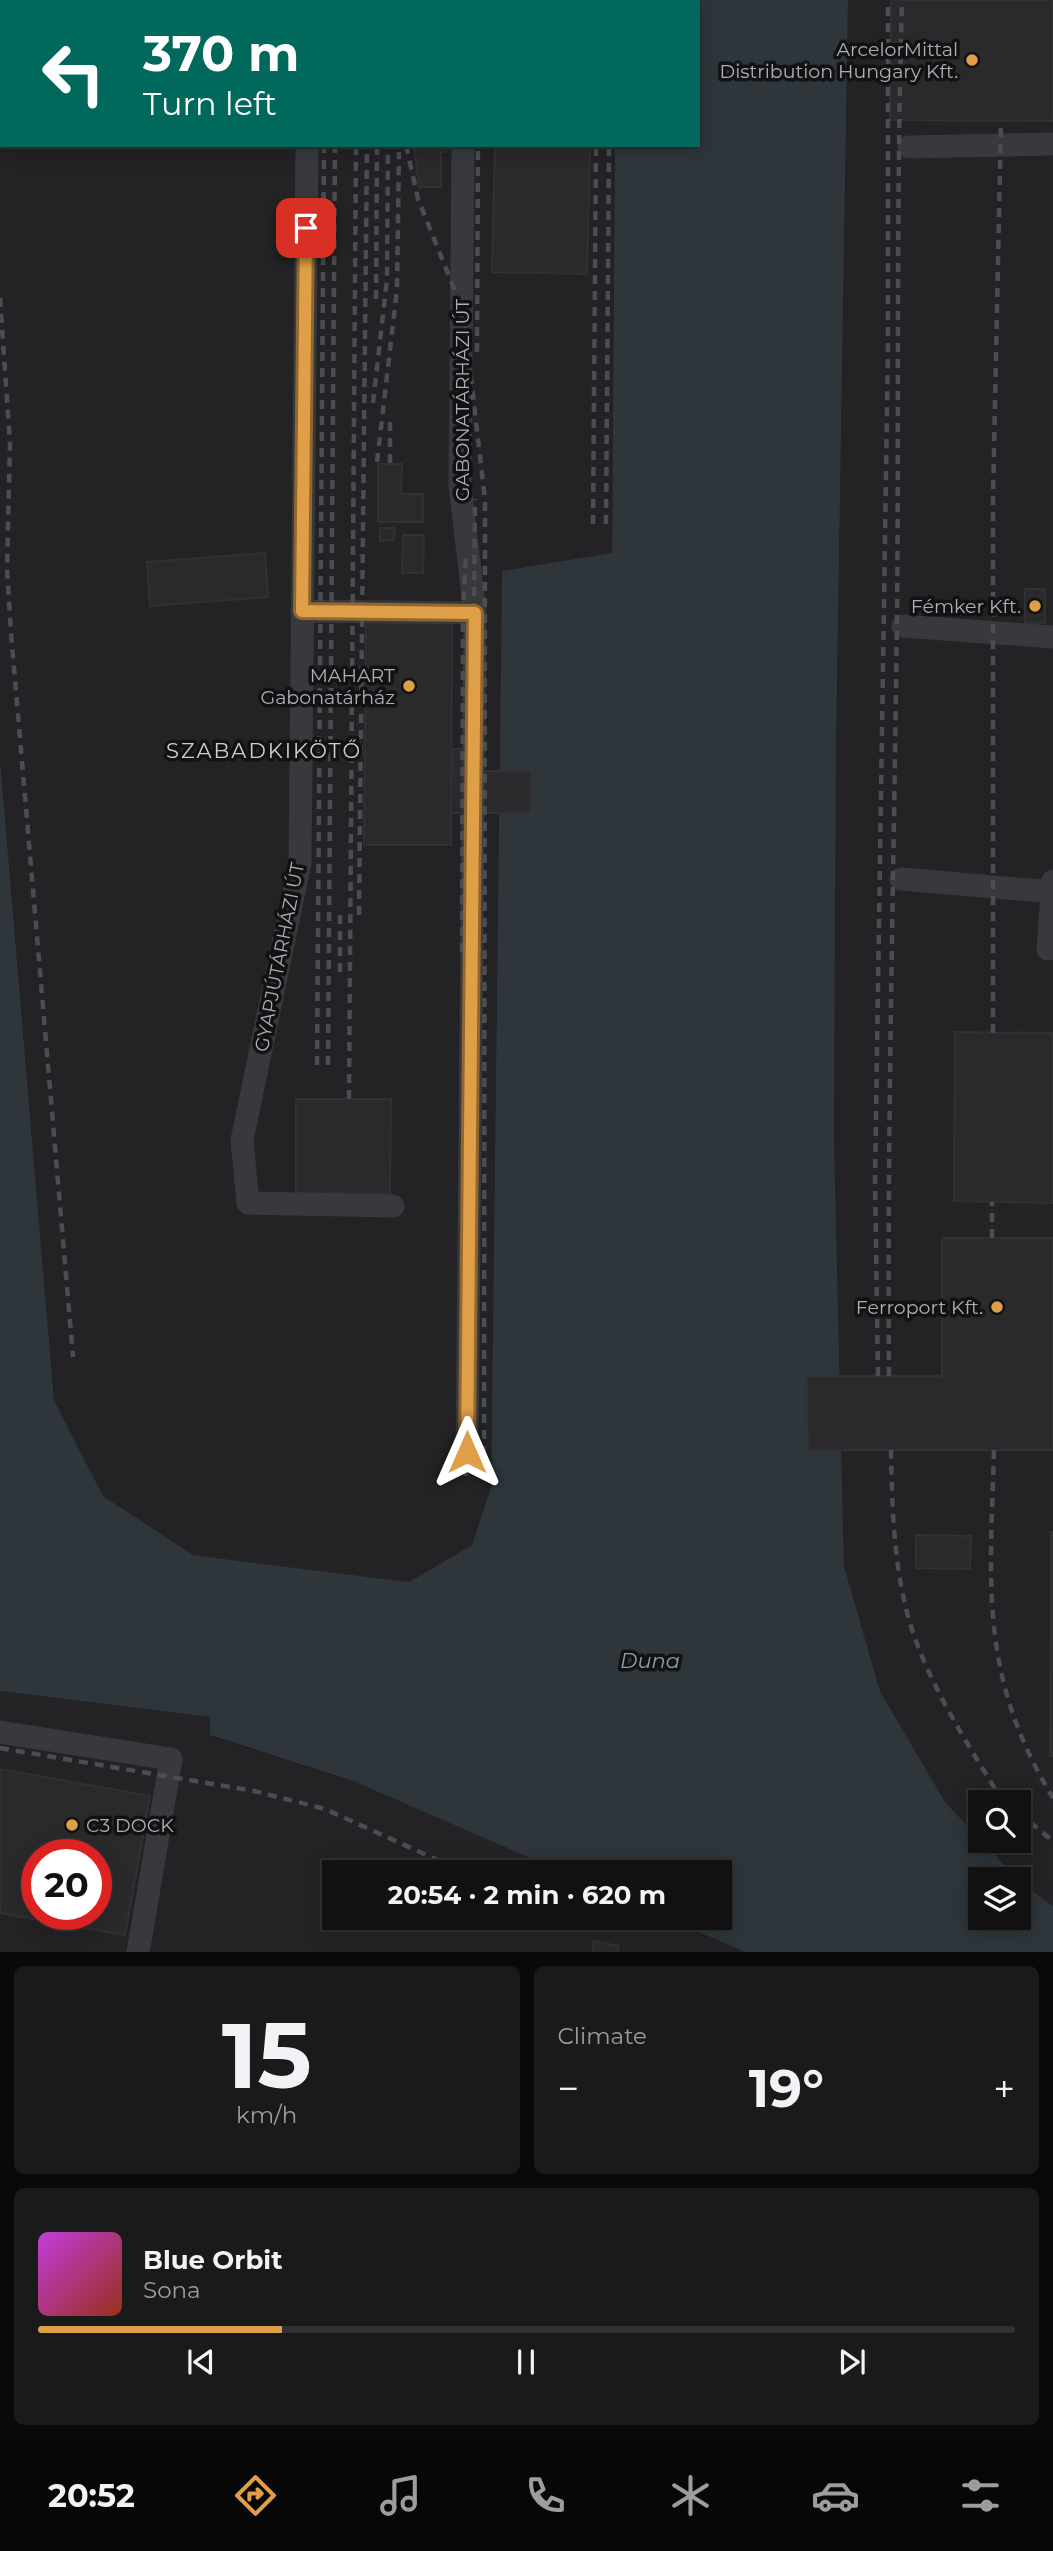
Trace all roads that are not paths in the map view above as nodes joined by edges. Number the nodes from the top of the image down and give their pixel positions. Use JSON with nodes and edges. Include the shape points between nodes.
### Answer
{"nodes":[{"id":1,"x":1053,"y":144,"type":"edge"},
{"id":2,"x":307,"y":147,"type":"edge"},
{"id":3,"x":463,"y":147,"type":"edge"},
{"id":4,"x":909,"y":147,"type":"dead end"},
{"id":5,"x":302,"y":611,"type":"junction"},
{"id":6,"x":475,"y":613,"type":"junction"},
{"id":7,"x":903,"y":626,"type":"dead end"},
{"id":8,"x":1053,"y":637,"type":"edge"},
{"id":9,"x":901,"y":879,"type":"dead end"},
{"id":10,"x":1053,"y":881,"type":"edge"},
{"id":11,"x":1053,"y":892,"type":"edge"},
{"id":12,"x":1048,"y":949,"type":"dead end"},
{"id":13,"x":393,"y":1206,"type":"dead end"},
{"id":14,"x":467,"y":1452,"type":"dead end"},
{"id":15,"x":0,"y":1732,"type":"edge"},
{"id":16,"x":138,"y":1952,"type":"edge"}],
"edges":[{"from":1,"to":4,"type":"lane"},
{"from":2,"to":5,"type":"lane","name":"GYAPJÚTÁRHÁZI ÚT"},
{"from":3,"to":6,"type":"lane","name":"GABONATÁRHÁZI ÚT","via":[[460,485]]},
{"from":5,"to":6,"type":"lane"},
{"from":5,"to":13,"type":"lane","name":"GYAPJÚTÁRHÁZI ÚT","via":[[300,863],[242,1140],[248,1203]]},
{"from":6,"to":14,"type":"lane","name":"GABONATÁRHÁZI ÚT"},
{"from":7,"to":8,"type":"lane"},
{"from":9,"to":11,"type":"lane"},
{"from":10,"to":11,"type":"lane"},
{"from":11,"to":12,"type":"lane"},
{"from":15,"to":16,"type":"lane","via":[[171,1759]]}]}
